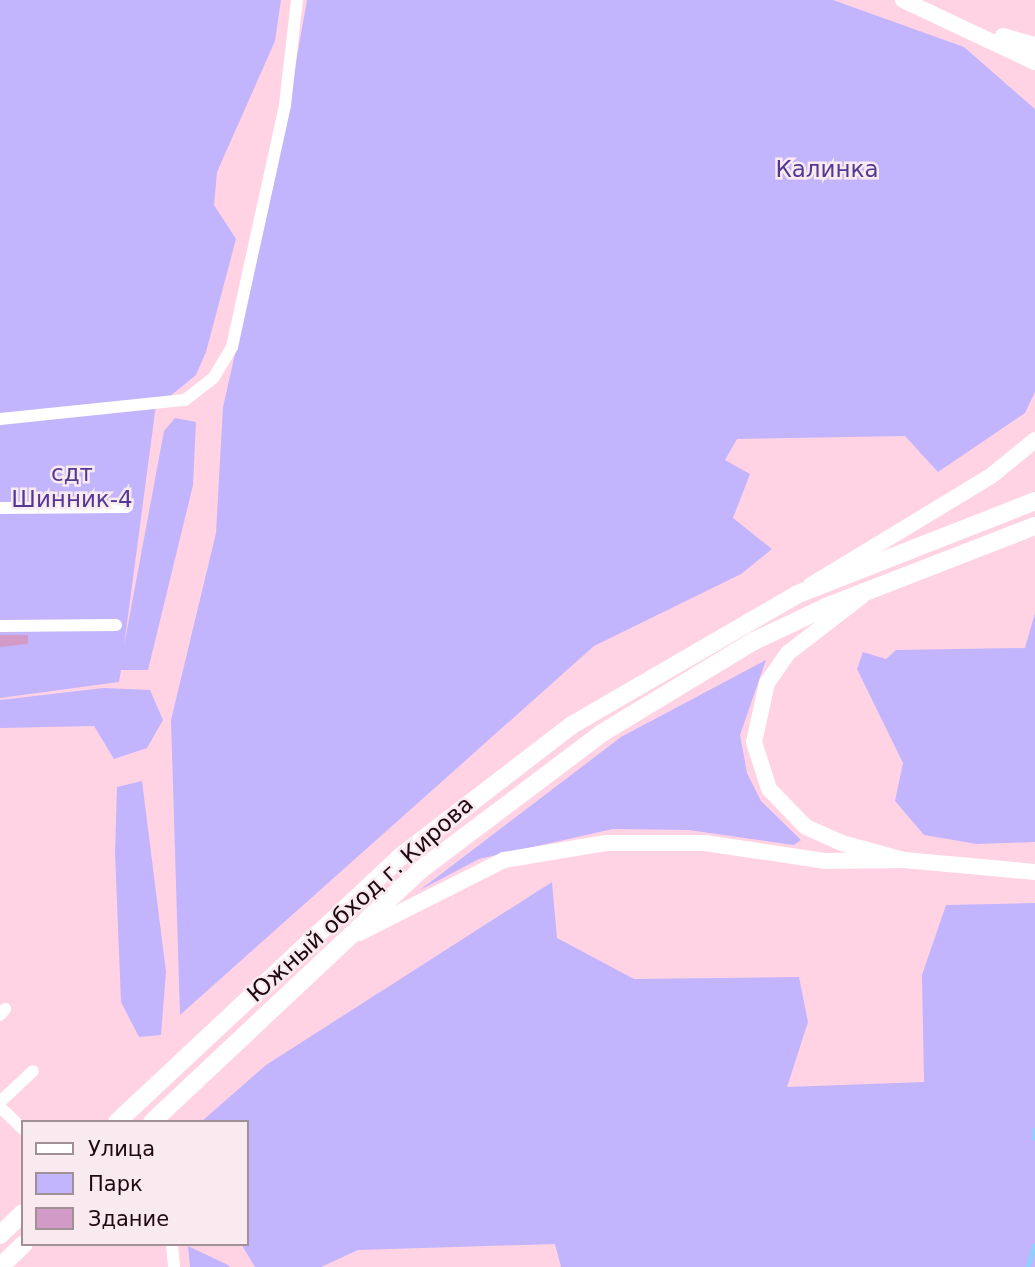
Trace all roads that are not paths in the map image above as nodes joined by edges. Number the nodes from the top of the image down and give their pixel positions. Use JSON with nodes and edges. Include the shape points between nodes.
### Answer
{"nodes":[{"id":1,"x":297,"y":0,"type":"edge"},
{"id":2,"x":903,"y":0,"type":"edge"},
{"id":3,"x":971,"y":26,"type":"junction"},
{"id":4,"x":1035,"y":45,"type":"edge"},
{"id":5,"x":1035,"y":62,"type":"edge"},
{"id":6,"x":0,"y":419,"type":"edge"},
{"id":7,"x":1035,"y":440,"type":"edge"},
{"id":8,"x":1035,"y":500,"type":"edge"},
{"id":9,"x":127,"y":507,"type":"dead end"},
{"id":10,"x":0,"y":508,"type":"edge"},
{"id":11,"x":1035,"y":526,"type":"edge"},
{"id":12,"x":869,"y":590,"type":"junction"},
{"id":13,"x":798,"y":594,"type":"junction"},
{"id":14,"x":116,"y":625,"type":"dead end"},
{"id":15,"x":0,"y":626,"type":"edge"},
{"id":16,"x":904,"y":860,"type":"junction"},
{"id":17,"x":1035,"y":872,"type":"edge"},
{"id":18,"x":348,"y":938,"type":"junction"},
{"id":19,"x":33,"y":1071,"type":"dead end"},
{"id":20,"x":0,"y":1105,"type":"edge"},
{"id":21,"x":119,"y":1120,"type":"edge"},
{"id":22,"x":154,"y":1120,"type":"edge"},
{"id":23,"x":21,"y":1127,"type":"edge"},
{"id":24,"x":21,"y":1215,"type":"edge"},
{"id":25,"x":0,"y":1235,"type":"edge"},
{"id":26,"x":22,"y":1246,"type":"edge"},
{"id":27,"x":172,"y":1246,"type":"edge"},
{"id":28,"x":1,"y":1267,"type":"edge"},
{"id":29,"x":174,"y":1267,"type":"edge"}],
"edges":[{"from":1,"to":6,"type":"street","via":[[285,104],[232,347],[214,377],[185,400]]},
{"from":2,"to":3,"type":"main road"},
{"from":3,"to":4,"type":"main road"},
{"from":3,"to":5,"type":"main road"},
{"from":7,"to":13,"type":"main road","via":[[991,476]]},
{"from":8,"to":13,"type":"highway","name":"Южный обход г. Кирова"},
{"from":9,"to":10,"type":"street"},
{"from":11,"to":12,"type":"highway","name":"Южный обход г. Кирова"},
{"from":12,"to":16,"type":"main road","via":[[777,666],[756,712],[754,742],[769,789],[793,817],[842,843]]},
{"from":12,"to":18,"type":"highway","name":"Южный обход г. Кирова","via":[[754,641],[602,733],[483,819]]},
{"from":13,"to":21,"type":"highway","name":"Южный обход г. Кирова","via":[[638,683],[464,804],[322,927]]},
{"from":14,"to":15,"type":"street"},
{"from":16,"to":17,"type":"main road"},
{"from":16,"to":18,"type":"main road","via":[[825,860],[705,844],[606,843],[504,860]]},
{"from":18,"to":22,"type":"highway","name":"Южный обход г. Кирова"},
{"from":19,"to":20,"type":"street"},
{"from":20,"to":23,"type":"street"},
{"from":24,"to":25,"type":"highway"},
{"from":26,"to":28,"type":"highway"},
{"from":27,"to":29,"type":"street"}]}
